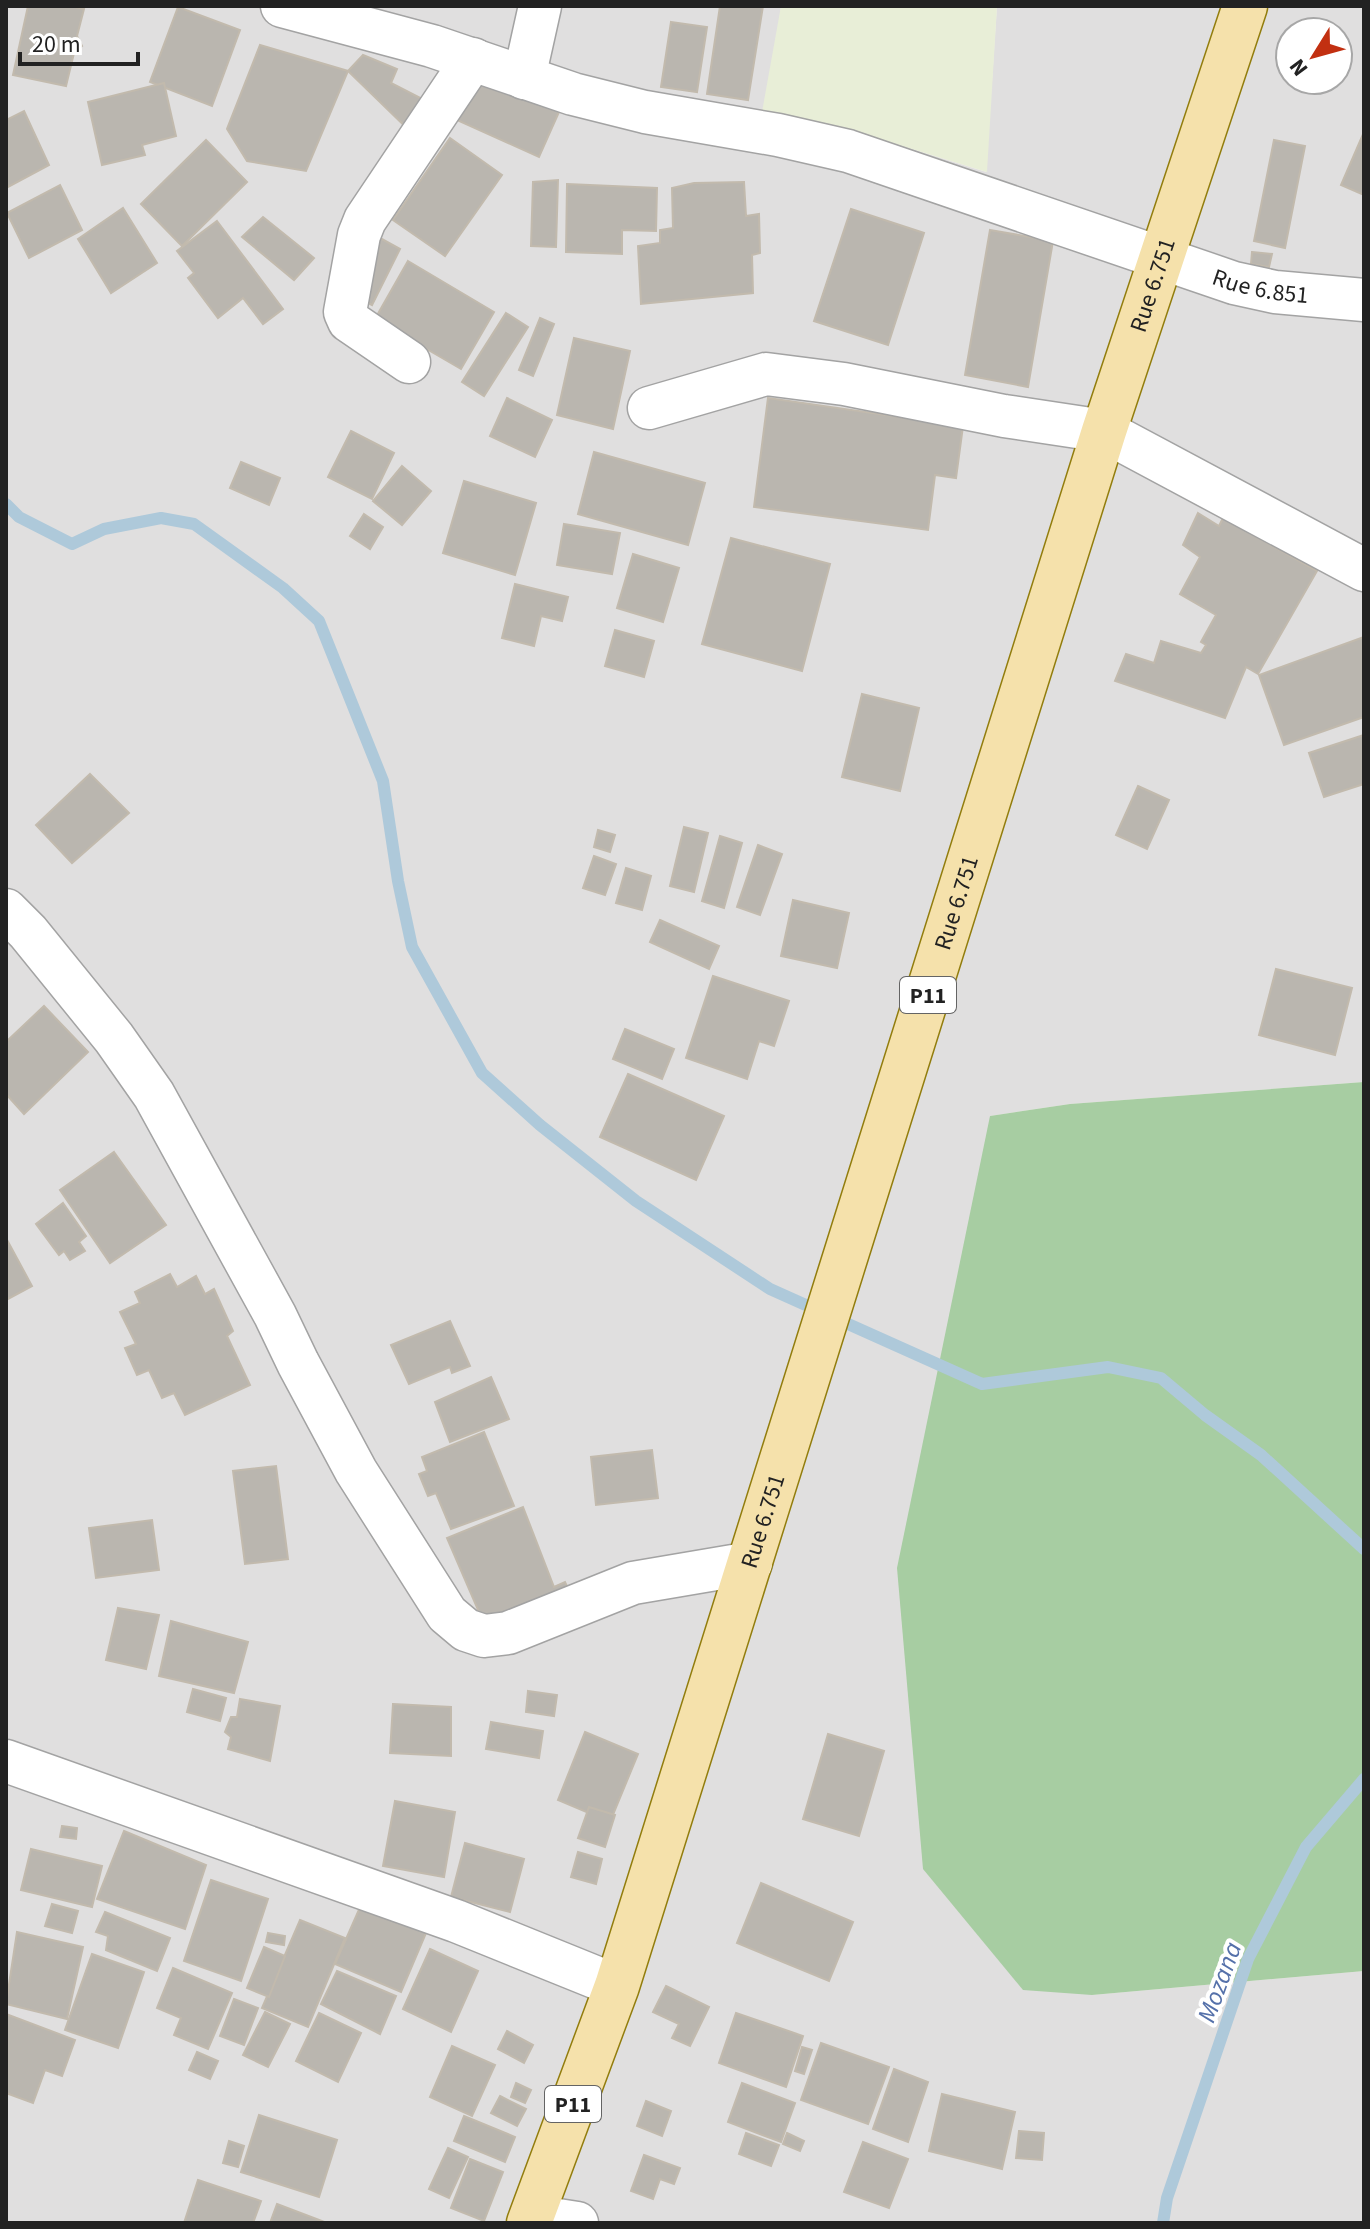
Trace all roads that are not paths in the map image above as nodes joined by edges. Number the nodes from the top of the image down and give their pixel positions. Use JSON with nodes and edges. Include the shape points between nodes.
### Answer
{"nodes":[{"id":1,"x":282,"y":6,"type":"edge"},
{"id":2,"x":540,"y":6,"type":"edge"},
{"id":3,"x":1245,"y":6,"type":"edge"},
{"id":4,"x":473,"y":59,"type":"junction"},
{"id":5,"x":524,"y":78,"type":"junction"},
{"id":6,"x":1162,"y":260,"type":"junction"},
{"id":7,"x":1364,"y":300,"type":"edge"},
{"id":8,"x":409,"y":362,"type":"dead end"},
{"id":9,"x":649,"y":408,"type":"dead end"},
{"id":10,"x":1104,"y":431,"type":"junction"},
{"id":11,"x":1364,"y":570,"type":"edge"},
{"id":12,"x":6,"y":910,"type":"edge"},
{"id":13,"x":751,"y":1563,"type":"junction"},
{"id":14,"x":6,"y":1761,"type":"edge"},
{"id":15,"x":617,"y":1986,"type":"junction"},
{"id":16,"x":530,"y":2219,"type":"edge"},
{"id":17,"x":577,"y":2223,"type":"edge"}],
"edges":[{"from":1,"to":4,"type":"street","name":"Rue 6.851"},
{"from":2,"to":5,"type":"street"},
{"from":3,"to":6,"type":"main road","name":"Rue 6.751","number":"P11"},
{"from":4,"to":5,"type":"street","name":"Rue 6.851"},
{"from":4,"to":8,"type":"street","via":[[359,235],[345,312],[349,321]]},
{"from":5,"to":6,"type":"street","name":"Rue 6.851","via":[[645,112],[848,151]]},
{"from":6,"to":7,"type":"street","name":"Rue 6.851","via":[[1275,292]]},
{"from":6,"to":10,"type":"main road","name":"Rue 6.751","number":"P11"},
{"from":9,"to":10,"type":"street","via":[[766,374]]},
{"from":10,"to":11,"type":"street"},
{"from":10,"to":13,"type":"main road","name":"Rue 6.751","number":"P11"},
{"from":12,"to":13,"type":"street","via":[[114,1038],[154,1095],[356,1471],[447,1614],[466,1630],[484,1636],[508,1633],[633,1583]]},
{"from":13,"to":15,"type":"main road","name":"Rue 6.751","number":"P11"},
{"from":14,"to":15,"type":"street","via":[[456,1921]]},
{"from":15,"to":16,"type":"main road","number":"P11"},
{"from":16,"to":17,"type":"street"}]}
